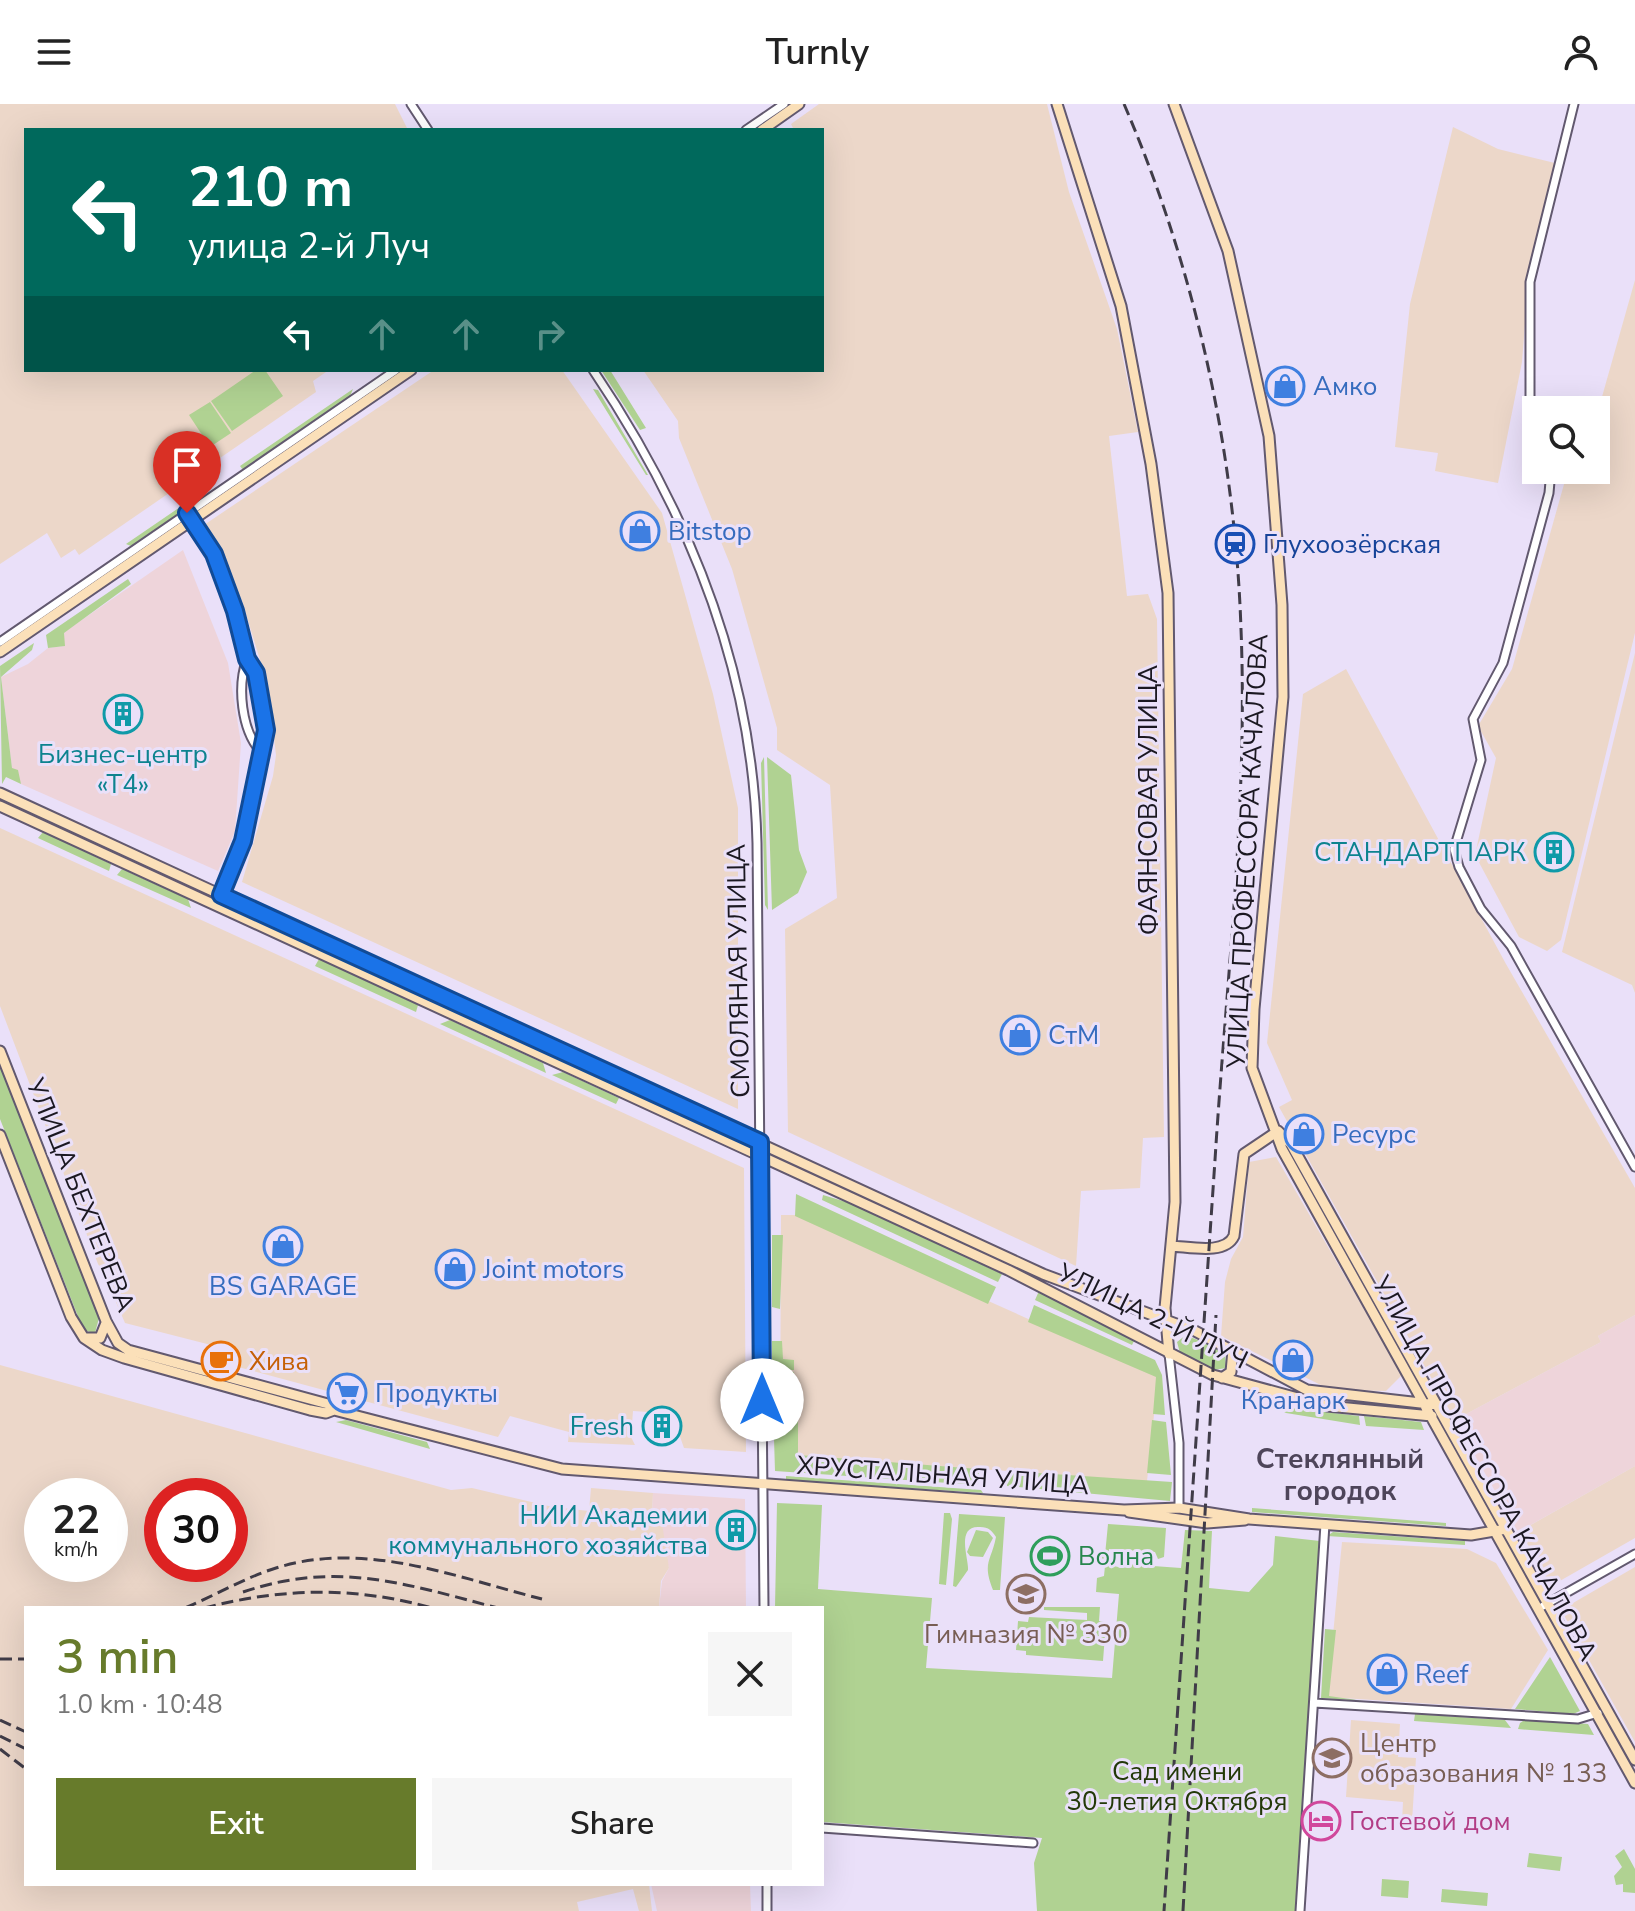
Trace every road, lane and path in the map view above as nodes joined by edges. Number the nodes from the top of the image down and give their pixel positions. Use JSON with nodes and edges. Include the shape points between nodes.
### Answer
{"nodes":[{"id":1,"x":411,"y":104,"type":"edge"},
{"id":2,"x":784,"y":104,"type":"edge"},
{"id":3,"x":799,"y":104,"type":"edge"},
{"id":4,"x":1057,"y":104,"type":"edge"},
{"id":5,"x":1174,"y":104,"type":"edge"},
{"id":6,"x":1574,"y":104,"type":"edge"},
{"id":7,"x":427,"y":128,"type":"edge"},
{"id":8,"x":749,"y":128,"type":"edge"},
{"id":9,"x":765,"y":128,"type":"edge"},
{"id":10,"x":393,"y":372,"type":"edge"},
{"id":11,"x":408,"y":372,"type":"edge"},
{"id":12,"x":594,"y":372,"type":"edge"},
{"id":13,"x":1530,"y":396,"type":"edge"},
{"id":14,"x":1550,"y":484,"type":"edge"},
{"id":15,"x":190,"y":517,"type":"junction"},
{"id":16,"x":0,"y":642,"type":"edge"},
{"id":17,"x":0,"y":652,"type":"edge"},
{"id":18,"x":247,"y":659,"type":"junction"},
{"id":19,"x":261,"y":752,"type":"junction"},
{"id":20,"x":0,"y":793,"type":"edge"},
{"id":21,"x":0,"y":806,"type":"edge"},
{"id":22,"x":221,"y":895,"type":"junction"},
{"id":23,"x":217,"y":906,"type":"junction"},
{"id":24,"x":1,"y":1053,"type":"edge"},
{"id":25,"x":1278,"y":1131,"type":"junction"},
{"id":26,"x":0,"y":1135,"type":"edge"},
{"id":27,"x":760,"y":1142,"type":"junction"},
{"id":28,"x":760,"y":1158,"type":"junction"},
{"id":29,"x":1635,"y":1167,"type":"edge"},
{"id":30,"x":1172,"y":1246,"type":"junction"},
{"id":31,"x":1166,"y":1320,"type":"junction"},
{"id":32,"x":106,"y":1321,"type":"junction"},
{"id":33,"x":84,"y":1338,"type":"junction"},
{"id":34,"x":1233,"y":1350,"type":"junction"},
{"id":35,"x":126,"y":1354,"type":"junction"},
{"id":36,"x":1169,"y":1354,"type":"junction"},
{"id":37,"x":1222,"y":1378,"type":"junction"},
{"id":38,"x":1425,"y":1404,"type":"junction"},
{"id":39,"x":1438,"y":1405,"type":"junction"},
{"id":40,"x":1432,"y":1416,"type":"junction"},
{"id":41,"x":763,"y":1485,"type":"junction"},
{"id":42,"x":1179,"y":1508,"type":"junction"},
{"id":43,"x":1124,"y":1510,"type":"junction"},
{"id":44,"x":1249,"y":1519,"type":"junction"},
{"id":45,"x":1325,"y":1524,"type":"junction"},
{"id":46,"x":1506,"y":1529,"type":"junction"},
{"id":47,"x":1494,"y":1532,"type":"junction"},
{"id":48,"x":1635,"y":1554,"type":"edge"},
{"id":49,"x":1547,"y":1603,"type":"junction"},
{"id":50,"x":764,"y":1606,"type":"edge"},
{"id":51,"x":1537,"y":1609,"type":"junction"},
{"id":52,"x":1314,"y":1703,"type":"junction"},
{"id":53,"x":1606,"y":1708,"type":"junction"},
{"id":54,"x":1596,"y":1713,"type":"junction"},
{"id":55,"x":1635,"y":1760,"type":"edge"},
{"id":56,"x":1635,"y":1783,"type":"edge"},
{"id":57,"x":824,"y":1828,"type":"edge"},
{"id":58,"x":1033,"y":1843,"type":"dead end"},
{"id":59,"x":767,"y":1886,"type":"edge"},
{"id":60,"x":767,"y":1911,"type":"edge"},
{"id":61,"x":1300,"y":1911,"type":"edge"}],
"edges":[{"from":1,"to":7,"type":"street"},
{"from":2,"to":8,"type":"street"},
{"from":3,"to":9,"type":"street"},
{"from":4,"to":30,"type":"street","name":"ФАЯНСОВАЯ УЛИЦА","via":[[1121,306],[1151,464],[1168,593]]},
{"from":5,"to":25,"type":"street","name":"УЛИЦА ПРОФЕССОРА КАЧАЛОВА","via":[[1232,266],[1265,406],[1275,503],[1283,697],[1252,1045],[1255,1081]]},
{"from":6,"to":13,"type":"street","via":[[1530,282]]},
{"from":10,"to":15,"type":"street"},
{"from":11,"to":15,"type":"street"},
{"from":12,"to":27,"type":"street","name":"СМОЛЯНАЯ УЛИЦА","via":[[679,516],[720,622],[747,727],[756,810]]},
{"from":14,"to":29,"type":"street","via":[[1503,663],[1473,719],[1481,760],[1454,849],[1481,909],[1511,946]]},
{"from":15,"to":16,"type":"street"},
{"from":15,"to":17,"type":"street"},
{"from":15,"to":18,"type":"street","via":[[214,554]]},
{"from":18,"to":19,"type":"street","via":[[256,673],[266,730]]},
{"from":18,"to":19,"type":"street","via":[[240,677],[248,730]]},
{"from":19,"to":22,"type":"street","via":[[243,841]]},
{"from":20,"to":22,"type":"street","name":"УЛИЦА 2-Й ЛУЧ"},
{"from":21,"to":23,"type":"street","name":"УЛИЦА 2-Й ЛУЧ"},
{"from":22,"to":23,"type":"street"},
{"from":22,"to":27,"type":"street","name":"УЛИЦА 2-Й ЛУЧ"},
{"from":23,"to":28,"type":"street","name":"УЛИЦА 2-Й ЛУЧ"},
{"from":24,"to":32,"type":"street","name":"УЛИЦА БЕХТЕРЕВА"},
{"from":25,"to":30,"type":"street","via":[[1244,1154],[1230,1243]]},
{"from":25,"to":38,"type":"street","name":"УЛИЦА ПРОФЕССОРА КАЧАЛОВА","via":[[1282,1149]]},
{"from":25,"to":39,"type":"street","name":"УЛИЦА ПРОФЕССОРА КАЧАЛОВА","via":[[1291,1144]]},
{"from":26,"to":33,"type":"street","name":"УЛИЦА БЕХТЕРЕВА"},
{"from":27,"to":28,"type":"street","name":"СМОЛЯНАЯ УЛИЦА"},
{"from":27,"to":31,"type":"street","name":"УЛИЦА 2-Й ЛУЧ","via":[[1043,1274]]},
{"from":28,"to":36,"type":"street","name":"УЛИЦА 2-Й ЛУЧ","via":[[1038,1284]]},
{"from":28,"to":41,"type":"street","name":"СМОЛЯНАЯ УЛИЦА"},
{"from":30,"to":31,"type":"street","name":"ФАЯНСОВАЯ УЛИЦА"},
{"from":31,"to":34,"type":"street","name":"УЛИЦА 2-Й ЛУЧ"},
{"from":31,"to":36,"type":"street","name":"ФАЯНСОВАЯ УЛИЦА"},
{"from":32,"to":33,"type":"street","via":[[100,1338]]},
{"from":32,"to":35,"type":"street","name":"УЛИЦА БЕХТЕРЕВА"},
{"from":33,"to":35,"type":"street","name":"УЛИЦА БЕХТЕРЕВА","via":[[102,1350]]},
{"from":34,"to":37,"type":"street","via":[[1234,1365]]},
{"from":34,"to":38,"type":"street","name":"УЛИЦА 2-Й ЛУЧ","via":[[1315,1393]]},
{"from":35,"to":41,"type":"street","name":"ХРУСТАЛЬНАЯ УЛИЦА","via":[[310,1410],[334,1410],[545,1467]]},
{"from":36,"to":37,"type":"street","name":"УЛИЦА 2-Й ЛУЧ"},
{"from":36,"to":42,"type":"street","name":"ФАЯНСОВАЯ УЛИЦА","via":[[1179,1443]]},
{"from":37,"to":40,"type":"street","name":"УЛИЦА 2-Й ЛУЧ","via":[[1327,1406]]},
{"from":38,"to":39,"type":"street","name":"УЛИЦА 2-Й ЛУЧ"},
{"from":38,"to":40,"type":"street","name":"УЛИЦА ПРОФЕССОРА КАЧАЛОВА"},
{"from":39,"to":40,"type":"street"},
{"from":39,"to":46,"type":"street","name":"УЛИЦА ПРОФЕССОРА КАЧАЛОВА"},
{"from":40,"to":47,"type":"street","name":"УЛИЦА ПРОФЕССОРА КАЧАЛОВА"},
{"from":41,"to":43,"type":"street","name":"ХРУСТАЛЬНАЯ УЛИЦА"},
{"from":41,"to":50,"type":"street","name":"СМОЛЯНАЯ УЛИЦА"},
{"from":42,"to":43,"type":"street","name":"ХРУСТАЛЬНАЯ УЛИЦА"},
{"from":42,"to":44,"type":"street","name":"ХРУСТАЛЬНАЯ УЛИЦА"},
{"from":43,"to":44,"type":"street","name":"ХРУСТАЛЬНАЯ УЛИЦА","via":[[1207,1523]]},
{"from":44,"to":45,"type":"street","name":"ХРУСТАЛЬНАЯ УЛИЦА"},
{"from":45,"to":47,"type":"street","name":"ХРУСТАЛЬНАЯ УЛИЦА","via":[[1471,1535]]},
{"from":45,"to":52,"type":"street"},
{"from":46,"to":47,"type":"street","name":"ХРУСТАЛЬНАЯ УЛИЦА"},
{"from":46,"to":49,"type":"street","name":"УЛИЦА ПРОФЕССОРА КАЧАЛОВА"},
{"from":47,"to":51,"type":"street","name":"УЛИЦА ПРОФЕССОРА КАЧАЛОВА"},
{"from":48,"to":49,"type":"street"},
{"from":49,"to":51,"type":"street"},
{"from":49,"to":53,"type":"street","name":"УЛИЦА ПРОФЕССОРА КАЧАЛОВА"},
{"from":51,"to":54,"type":"street","name":"УЛИЦА ПРОФЕССОРА КАЧАЛОВА"},
{"from":52,"to":54,"type":"street","via":[[1578,1719]]},
{"from":52,"to":61,"type":"street"},
{"from":53,"to":54,"type":"street"},
{"from":53,"to":55,"type":"street","name":"УЛИЦА ПРОФЕССОРА КАЧАЛОВА"},
{"from":54,"to":56,"type":"street","name":"УЛИЦА ПРОФЕССОРА КАЧАЛОВА"},
{"from":57,"to":58,"type":"street"},
{"from":59,"to":60,"type":"street"}]}
